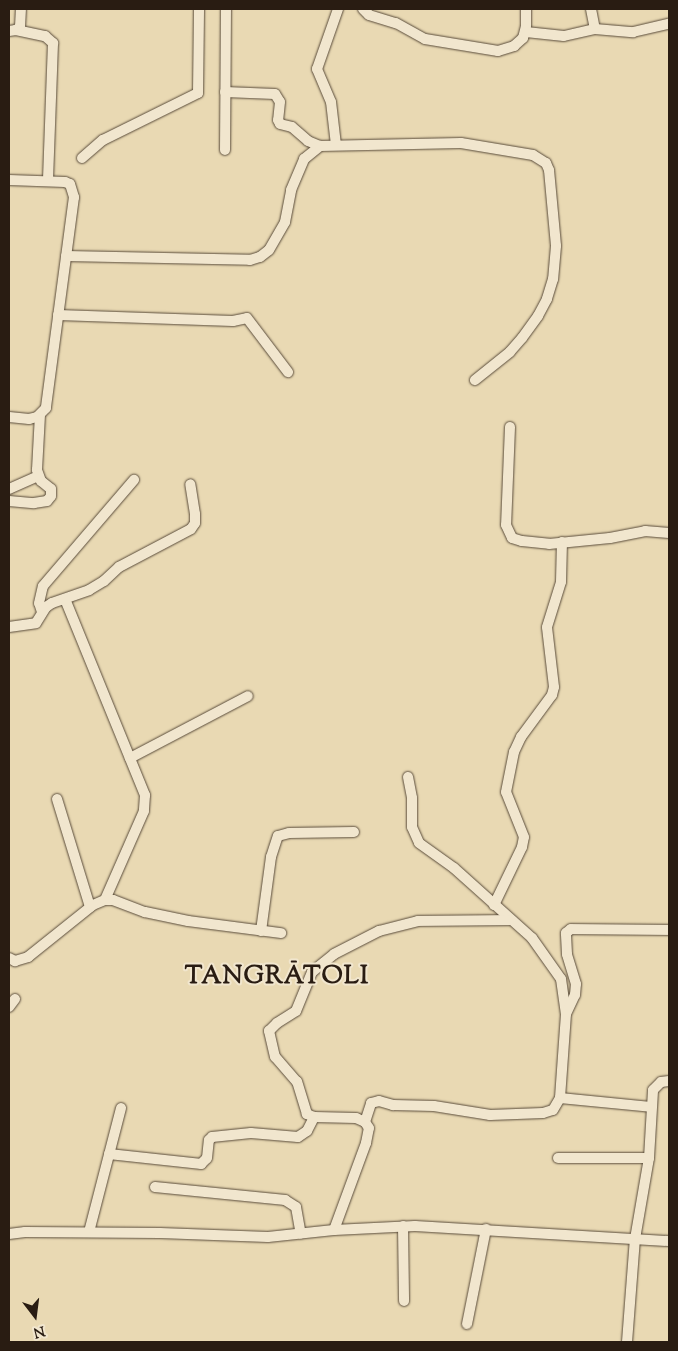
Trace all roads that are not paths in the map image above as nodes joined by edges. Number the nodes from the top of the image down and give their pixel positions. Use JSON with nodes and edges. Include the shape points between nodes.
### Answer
{"nodes":[{"id":1,"x":21,"y":9,"type":"edge"},
{"id":2,"x":199,"y":9,"type":"edge"},
{"id":3,"x":226,"y":9,"type":"edge"},
{"id":4,"x":338,"y":9,"type":"edge"},
{"id":5,"x":363,"y":9,"type":"edge"},
{"id":6,"x":526,"y":9,"type":"edge"},
{"id":7,"x":591,"y":9,"type":"edge"},
{"id":8,"x":669,"y":24,"type":"edge"},
{"id":9,"x":595,"y":29,"type":"junction"},
{"id":10,"x":12,"y":31,"type":"edge"},
{"id":11,"x":526,"y":32,"type":"junction"},
{"id":12,"x":225,"y":92,"type":"junction"},
{"id":13,"x":336,"y":145,"type":"junction"},
{"id":14,"x":320,"y":146,"type":"junction"},
{"id":15,"x":225,"y":150,"type":"dead end"},
{"id":16,"x":82,"y":158,"type":"dead end"},
{"id":17,"x":9,"y":180,"type":"edge"},
{"id":18,"x":48,"y":182,"type":"junction"},
{"id":19,"x":66,"y":256,"type":"junction"},
{"id":20,"x":58,"y":314,"type":"junction"},
{"id":21,"x":288,"y":372,"type":"dead end"},
{"id":22,"x":474,"y":380,"type":"dead end"},
{"id":23,"x":40,"y":415,"type":"junction"},
{"id":24,"x":9,"y":417,"type":"edge"},
{"id":25,"x":510,"y":427,"type":"dead end"},
{"id":26,"x":38,"y":476,"type":"junction"},
{"id":27,"x":134,"y":480,"type":"dead end"},
{"id":28,"x":190,"y":484,"type":"dead end"},
{"id":29,"x":9,"y":489,"type":"edge"},
{"id":30,"x":9,"y":501,"type":"edge"},
{"id":31,"x":669,"y":533,"type":"edge"},
{"id":32,"x":562,"y":542,"type":"junction"},
{"id":33,"x":65,"y":599,"type":"junction"},
{"id":34,"x":42,"y":612,"type":"junction"},
{"id":35,"x":9,"y":627,"type":"edge"},
{"id":36,"x":248,"y":696,"type":"dead end"},
{"id":37,"x":130,"y":758,"type":"junction"},
{"id":38,"x":408,"y":777,"type":"dead end"},
{"id":39,"x":57,"y":798,"type":"dead end"},
{"id":40,"x":354,"y":832,"type":"dead end"},
{"id":41,"x":105,"y":900,"type":"junction"},
{"id":42,"x":494,"y":905,"type":"junction"},
{"id":43,"x":90,"y":907,"type":"junction"},
{"id":44,"x":510,"y":920,"type":"junction"},
{"id":45,"x":669,"y":930,"type":"edge"},
{"id":46,"x":261,"y":931,"type":"junction"},
{"id":47,"x":280,"y":933,"type":"dead end"},
{"id":48,"x":9,"y":958,"type":"edge"},
{"id":49,"x":566,"y":1014,"type":"junction"},
{"id":50,"x":669,"y":1080,"type":"edge"},
{"id":51,"x":560,"y":1098,"type":"junction"},
{"id":52,"x":651,"y":1107,"type":"junction"},
{"id":53,"x":121,"y":1108,"type":"dead end"},
{"id":54,"x":314,"y":1117,"type":"junction"},
{"id":55,"x":365,"y":1122,"type":"junction"},
{"id":56,"x":109,"y":1154,"type":"junction"},
{"id":57,"x":558,"y":1158,"type":"dead end"},
{"id":58,"x":649,"y":1158,"type":"junction"},
{"id":59,"x":155,"y":1187,"type":"dead end"},
{"id":60,"x":403,"y":1226,"type":"junction"},
{"id":61,"x":486,"y":1229,"type":"junction"},
{"id":62,"x":334,"y":1230,"type":"junction"},
{"id":63,"x":89,"y":1232,"type":"junction"},
{"id":64,"x":9,"y":1234,"type":"edge"},
{"id":65,"x":301,"y":1234,"type":"junction"},
{"id":66,"x":635,"y":1239,"type":"junction"},
{"id":67,"x":669,"y":1241,"type":"edge"},
{"id":68,"x":404,"y":1301,"type":"dead end"},
{"id":69,"x":467,"y":1324,"type":"dead end"},
{"id":70,"x":627,"y":1342,"type":"edge"}],
"edges":[{"from":1,"to":10,"type":"street","via":[[22,22]]},
{"from":2,"to":16,"type":"street","via":[[198,93],[103,140]]},
{"from":3,"to":12,"type":"street"},
{"from":4,"to":13,"type":"street","via":[[317,69],[331,102]]},
{"from":5,"to":11,"type":"street","via":[[425,39],[486,50],[498,51],[514,46]]},
{"from":6,"to":11,"type":"street"},
{"from":7,"to":9,"type":"street"},
{"from":8,"to":9,"type":"street","via":[[633,32]]},
{"from":9,"to":11,"type":"street","via":[[564,36]]},
{"from":10,"to":18,"type":"street","via":[[45,36],[53,43]]},
{"from":12,"to":14,"type":"street","via":[[275,94],[280,102],[280,124],[292,127],[308,141]]},
{"from":12,"to":15,"type":"street"},
{"from":13,"to":14,"type":"street"},
{"from":13,"to":22,"type":"street","via":[[461,143],[533,155],[546,163],[556,246],[553,279],[547,299],[510,352]]},
{"from":14,"to":19,"type":"street","via":[[304,159],[291,190],[285,222],[269,250],[260,257],[250,260]]},
{"from":17,"to":18,"type":"street"},
{"from":18,"to":19,"type":"street","via":[[70,184],[74,190]]},
{"from":19,"to":20,"type":"street"},
{"from":20,"to":21,"type":"street","via":[[234,321],[246,318]]},
{"from":20,"to":23,"type":"street","via":[[46,408]]},
{"from":23,"to":24,"type":"street","via":[[29,419]]},
{"from":23,"to":26,"type":"street"},
{"from":25,"to":32,"type":"street","via":[[507,532],[522,542]]},
{"from":26,"to":29,"type":"street"},
{"from":26,"to":30,"type":"street","via":[[51,489],[47,501]]},
{"from":27,"to":34,"type":"street","via":[[43,586],[39,603]]},
{"from":28,"to":33,"type":"street","via":[[195,514],[192,529],[119,567],[88,590]]},
{"from":31,"to":32,"type":"street","via":[[644,531]]},
{"from":32,"to":42,"type":"street","via":[[561,582],[547,627],[554,687],[520,737],[514,752],[506,792],[524,838]]},
{"from":33,"to":34,"type":"street"},
{"from":33,"to":37,"type":"street"},
{"from":34,"to":35,"type":"street","via":[[36,623]]},
{"from":36,"to":37,"type":"street"},
{"from":37,"to":41,"type":"street","via":[[146,802]]},
{"from":38,"to":42,"type":"street","via":[[414,836]]},
{"from":39,"to":43,"type":"street"},
{"from":40,"to":46,"type":"street","via":[[278,836],[271,857]]},
{"from":41,"to":43,"type":"street"},
{"from":41,"to":46,"type":"street","via":[[188,921]]},
{"from":42,"to":44,"type":"street"},
{"from":43,"to":48,"type":"street","via":[[28,957],[15,962]]},
{"from":44,"to":49,"type":"street","via":[[532,938],[561,980]]},
{"from":44,"to":54,"type":"street","via":[[438,920],[396,925],[340,950],[312,972],[296,1011],[272,1027],[269,1035],[278,1062],[297,1082],[304,1109]]},
{"from":45,"to":49,"type":"street","via":[[571,929],[566,933],[567,954],[576,984],[575,995]]},
{"from":46,"to":47,"type":"street"},
{"from":49,"to":51,"type":"street"},
{"from":50,"to":52,"type":"street","via":[[661,1082],[653,1090]]},
{"from":51,"to":52,"type":"street"},
{"from":51,"to":55,"type":"street","via":[[553,1110],[543,1113],[490,1115],[374,1101]]},
{"from":52,"to":58,"type":"street"},
{"from":53,"to":56,"type":"street"},
{"from":54,"to":55,"type":"street","via":[[356,1118]]},
{"from":54,"to":56,"type":"street","via":[[307,1130],[298,1137],[251,1132],[212,1137],[207,1158],[201,1164]]},
{"from":55,"to":62,"type":"street","via":[[369,1128],[366,1143]]},
{"from":56,"to":63,"type":"street"},
{"from":57,"to":58,"type":"street"},
{"from":58,"to":66,"type":"street"},
{"from":59,"to":65,"type":"street","via":[[285,1200],[296,1207]]},
{"from":60,"to":61,"type":"street"},
{"from":60,"to":62,"type":"street"},
{"from":60,"to":68,"type":"street"},
{"from":61,"to":66,"type":"street"},
{"from":61,"to":69,"type":"street"},
{"from":62,"to":65,"type":"street"},
{"from":63,"to":64,"type":"street"},
{"from":63,"to":65,"type":"street","via":[[268,1237]]},
{"from":66,"to":67,"type":"street"},
{"from":66,"to":70,"type":"street"}]}
